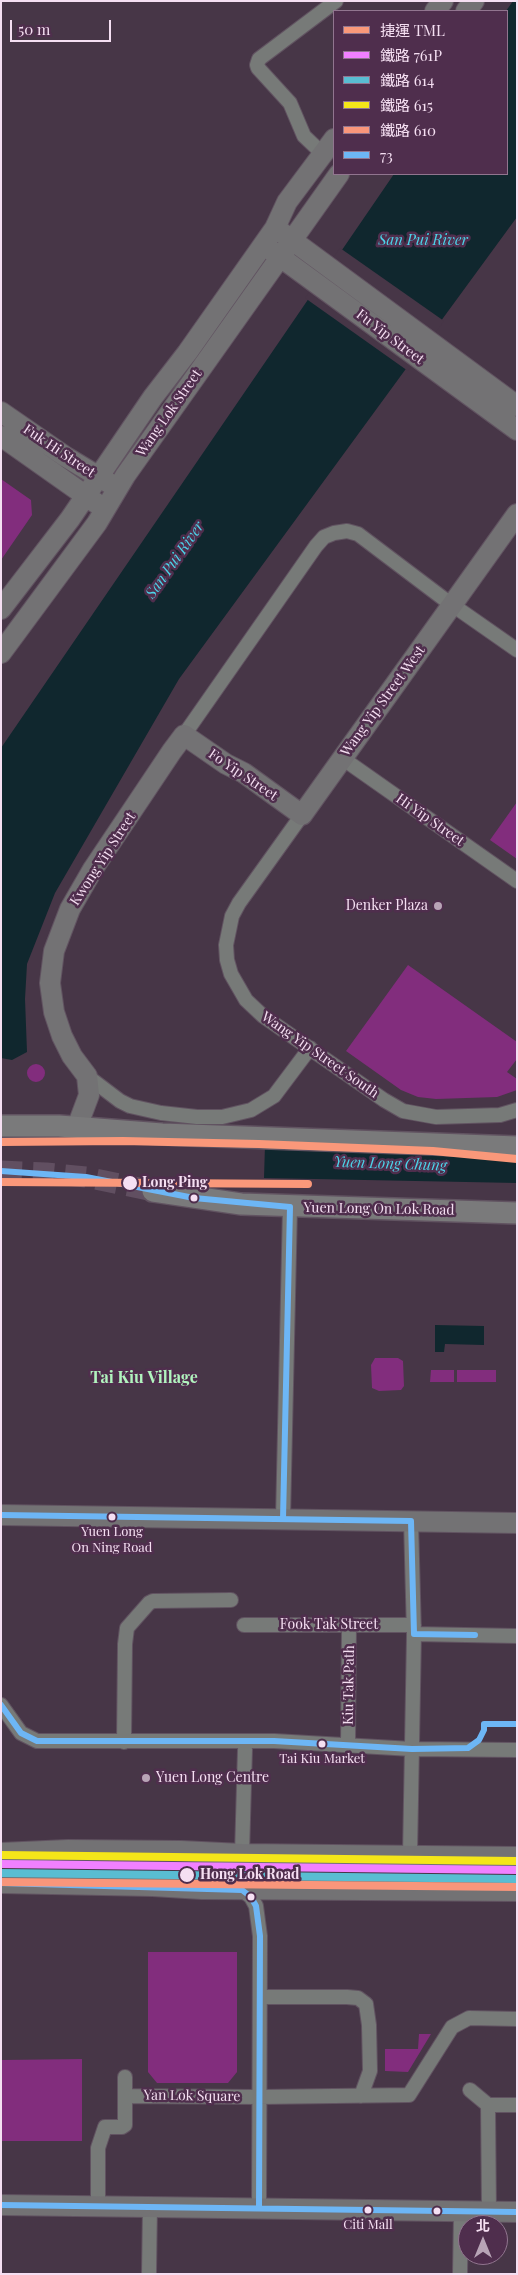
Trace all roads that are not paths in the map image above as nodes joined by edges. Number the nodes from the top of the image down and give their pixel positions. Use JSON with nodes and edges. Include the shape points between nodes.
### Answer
{"nodes":[{"id":1,"x":336,"y":1,"type":"edge"},
{"id":2,"x":329,"y":147,"type":"edge"},
{"id":3,"x":338,"y":175,"type":"edge"},
{"id":4,"x":275,"y":228,"type":"junction"},
{"id":5,"x":292,"y":240,"type":"junction"},
{"id":6,"x":263,"y":244,"type":"junction"},
{"id":7,"x":280,"y":256,"type":"junction"},
{"id":8,"x":306,"y":263,"type":"junction"},
{"id":9,"x":517,"y":406,"type":"edge"},
{"id":10,"x":1,"y":412,"type":"edge"},
{"id":11,"x":517,"y":430,"type":"edge"},
{"id":12,"x":1,"y":436,"type":"edge"},
{"id":13,"x":98,"y":478,"type":"junction"},
{"id":14,"x":118,"y":488,"type":"junction"},
{"id":15,"x":86,"y":497,"type":"junction"},
{"id":16,"x":104,"y":508,"type":"junction"},
{"id":17,"x":517,"y":514,"type":"edge"},
{"id":18,"x":452,"y":605,"type":"junction"},
{"id":19,"x":1,"y":609,"type":"edge"},
{"id":20,"x":517,"y":650,"type":"edge"},
{"id":21,"x":1,"y":653,"type":"edge"},
{"id":22,"x":184,"y":735,"type":"junction"},
{"id":23,"x":342,"y":758,"type":"junction"},
{"id":24,"x":302,"y":815,"type":"junction"},
{"id":25,"x":517,"y":881,"type":"edge"},
{"id":26,"x":249,"y":888,"type":"joint"},
{"id":27,"x":310,"y":1048,"type":"junction"},
{"id":28,"x":87,"y":1076,"type":"junction"},
{"id":29,"x":517,"y":1110,"type":"edge"},
{"id":30,"x":1,"y":1126,"type":"edge"},
{"id":31,"x":77,"y":1127,"type":"junction"},
{"id":32,"x":517,"y":1147,"type":"edge"},
{"id":33,"x":153,"y":1191,"type":"tunnel mouth"},
{"id":34,"x":290,"y":1207,"type":"junction"},
{"id":35,"x":517,"y":1213,"type":"edge"},
{"id":36,"x":1,"y":1515,"type":"edge"},
{"id":37,"x":283,"y":1519,"type":"junction"},
{"id":38,"x":410,"y":1521,"type":"junction"},
{"id":39,"x":517,"y":1523,"type":"edge"},
{"id":40,"x":231,"y":1600,"type":"dead end"},
{"id":41,"x":244,"y":1625,"type":"dead end"},
{"id":42,"x":349,"y":1625,"type":"junction"},
{"id":43,"x":414,"y":1629,"type":"junction"},
{"id":44,"x":517,"y":1636,"type":"edge"},
{"id":45,"x":1,"y":1704,"type":"edge"},
{"id":46,"x":124,"y":1742,"type":"junction"},
{"id":47,"x":348,"y":1746,"type":"junction"},
{"id":48,"x":245,"y":1749,"type":"dead end"},
{"id":49,"x":412,"y":1749,"type":"junction"},
{"id":50,"x":517,"y":1750,"type":"edge"},
{"id":51,"x":1,"y":1853,"type":"edge"},
{"id":52,"x":242,"y":1854,"type":"junction"},
{"id":53,"x":410,"y":1855,"type":"junction"},
{"id":54,"x":517,"y":1857,"type":"edge"},
{"id":55,"x":1,"y":1884,"type":"edge"},
{"id":56,"x":242,"y":1890,"type":"junction"},
{"id":57,"x":517,"y":1891,"type":"edge"},
{"id":58,"x":260,"y":1996,"type":"junction"},
{"id":59,"x":517,"y":2019,"type":"edge"},
{"id":60,"x":125,"y":2077,"type":"dead end"},
{"id":61,"x":470,"y":2090,"type":"dead end"},
{"id":62,"x":125,"y":2096,"type":"junction"},
{"id":63,"x":361,"y":2096,"type":"junction"},
{"id":64,"x":258,"y":2097,"type":"junction"},
{"id":65,"x":488,"y":2105,"type":"junction"},
{"id":66,"x":517,"y":2105,"type":"edge"},
{"id":67,"x":1,"y":2205,"type":"edge"},
{"id":68,"x":98,"y":2205,"type":"junction"},
{"id":69,"x":150,"y":2205,"type":"junction"},
{"id":70,"x":259,"y":2208,"type":"junction"},
{"id":71,"x":461,"y":2212,"type":"junction"},
{"id":72,"x":489,"y":2212,"type":"junction"},
{"id":73,"x":517,"y":2212,"type":"edge"},
{"id":74,"x":149,"y":2274,"type":"edge"},
{"id":75,"x":460,"y":2274,"type":"edge"}],
"edges":[{"from":1,"to":2,"type":"street","via":[[259,59],[257,65],[290,104],[304,136]]},
{"from":2,"to":4,"type":"street","name":"Wang Lok Street","via":[[287,202]]},
{"from":3,"to":5,"type":"street","name":"Wang Lok Street"},
{"from":4,"to":5,"type":"street","name":"Fu Yip Street"},
{"from":4,"to":6,"type":"street","name":"Wang Lok Street"},
{"from":5,"to":7,"type":"street","name":"Wang Lok Street"},
{"from":5,"to":8,"type":"street","name":"Fu Yip Street"},
{"from":6,"to":7,"type":"street","name":"Fu Yip Street"},
{"from":6,"to":13,"type":"street","name":"Wang Lok Street"},
{"from":7,"to":8,"type":"street","name":"Fu Yip Street"},
{"from":7,"to":14,"type":"street","name":"Wang Lok Street"},
{"from":8,"to":9,"type":"street","name":"Fu Yip Street","via":[[433,344]]},
{"from":8,"to":11,"type":"street","name":"Fu Yip Street","via":[[420,360]]},
{"from":10,"to":13,"type":"street","name":"Fuk Hi Street"},
{"from":12,"to":15,"type":"street","name":"Fuk Hi Street"},
{"from":13,"to":14,"type":"street","name":"Fuk Hi Street"},
{"from":13,"to":15,"type":"street","name":"Wang Lok Street"},
{"from":14,"to":16,"type":"street","name":"Wang Lok Street"},
{"from":15,"to":16,"type":"street","name":"Fuk Hi Street"},
{"from":15,"to":19,"type":"street","name":"Wang Lok Street"},
{"from":16,"to":21,"type":"street","name":"Wang Lok Street","via":[[97,523]]},
{"from":17,"to":18,"type":"street","name":"Wang Yip Street West"},
{"from":18,"to":20,"type":"street"},
{"from":18,"to":22,"type":"street","via":[[358,534],[347,531],[324,537]]},
{"from":18,"to":23,"type":"street","name":"Wang Yip Street West"},
{"from":22,"to":24,"type":"street","name":"Fo Yip Street","via":[[226,764],[244,772]]},
{"from":22,"to":28,"type":"street","name":"Kwong Yip Street","via":[[94,869],[70,909],[54,951],[50,982],[54,1012],[66,1043]]},
{"from":23,"to":24,"type":"street","name":"Wang Yip Street West"},
{"from":23,"to":25,"type":"street","name":"Hi Yip Street"},
{"from":24,"to":26,"type":"street","name":"Wang Yip Street West"},
{"from":26,"to":27,"type":"street","name":"Wang Yip Street South","via":[[235,909],[228,930],[226,945],[231,974],[237,988],[254,1009]]},
{"from":27,"to":28,"type":"street","name":"Kwong Yip Street","via":[[274,1096],[251,1110],[222,1117],[197,1117],[130,1106]]},
{"from":27,"to":29,"type":"street","name":"Wang Yip Street South","via":[[384,1100],[414,1114],[490,1116]]},
{"from":28,"to":31,"type":"street","via":[[89,1095]]},
{"from":30,"to":31,"type":"main road"},
{"from":31,"to":32,"type":"main road","via":[[162,1134]]},
{"from":33,"to":34,"type":"main road","name":"Yuen Long On Lok Road","via":[[241,1204]]},
{"from":34,"to":35,"type":"main road","name":"Yuen Long On Lok Road"},
{"from":34,"to":37,"type":"street"},
{"from":36,"to":37,"type":"street"},
{"from":37,"to":38,"type":"street"},
{"from":38,"to":39,"type":"street"},
{"from":38,"to":43,"type":"street"},
{"from":40,"to":46,"type":"street","via":[[153,1601],[128,1628]]},
{"from":41,"to":42,"type":"street","name":"Fook Tak Street"},
{"from":42,"to":43,"type":"street","name":"Fook Tak Street"},
{"from":42,"to":47,"type":"street","name":"Kiu Tak Path"},
{"from":43,"to":44,"type":"street","name":"Fook Tak Street"},
{"from":43,"to":49,"type":"street"},
{"from":45,"to":46,"type":"street","via":[[20,1733],[37,1741]]},
{"from":46,"to":47,"type":"street","via":[[274,1741]]},
{"from":47,"to":49,"type":"street"},
{"from":48,"to":52,"type":"street"},
{"from":49,"to":50,"type":"street"},
{"from":49,"to":53,"type":"street"},
{"from":51,"to":52,"type":"street","via":[[68,1850]]},
{"from":52,"to":53,"type":"street"},
{"from":53,"to":54,"type":"street"},
{"from":55,"to":56,"type":"street"},
{"from":56,"to":57,"type":"street"},
{"from":56,"to":58,"type":"street","via":[[254,1901],[258,1921]]},
{"from":58,"to":63,"type":"street","via":[[347,1997],[358,1998],[366,2004],[370,2071]]},
{"from":58,"to":64,"type":"street"},
{"from":59,"to":63,"type":"street","name":"Yan Lok Square","via":[[469,2018],[460,2022],[452,2027],[409,2095]]},
{"from":60,"to":62,"type":"street","name":"Yan Lok Square"},
{"from":61,"to":65,"type":"street"},
{"from":62,"to":64,"type":"street","name":"Yan Lok Square"},
{"from":62,"to":68,"type":"street","name":"Yan Lok Square","via":[[125,2125],[105,2127],[102,2131],[98,2148]]},
{"from":63,"to":64,"type":"street","name":"Yan Lok Square"},
{"from":64,"to":70,"type":"street"},
{"from":65,"to":66,"type":"street"},
{"from":65,"to":72,"type":"street"},
{"from":67,"to":68,"type":"street"},
{"from":68,"to":69,"type":"street"},
{"from":69,"to":70,"type":"street"},
{"from":69,"to":74,"type":"street"},
{"from":70,"to":71,"type":"street"},
{"from":71,"to":72,"type":"street"},
{"from":71,"to":75,"type":"street"},
{"from":72,"to":73,"type":"street"}]}
